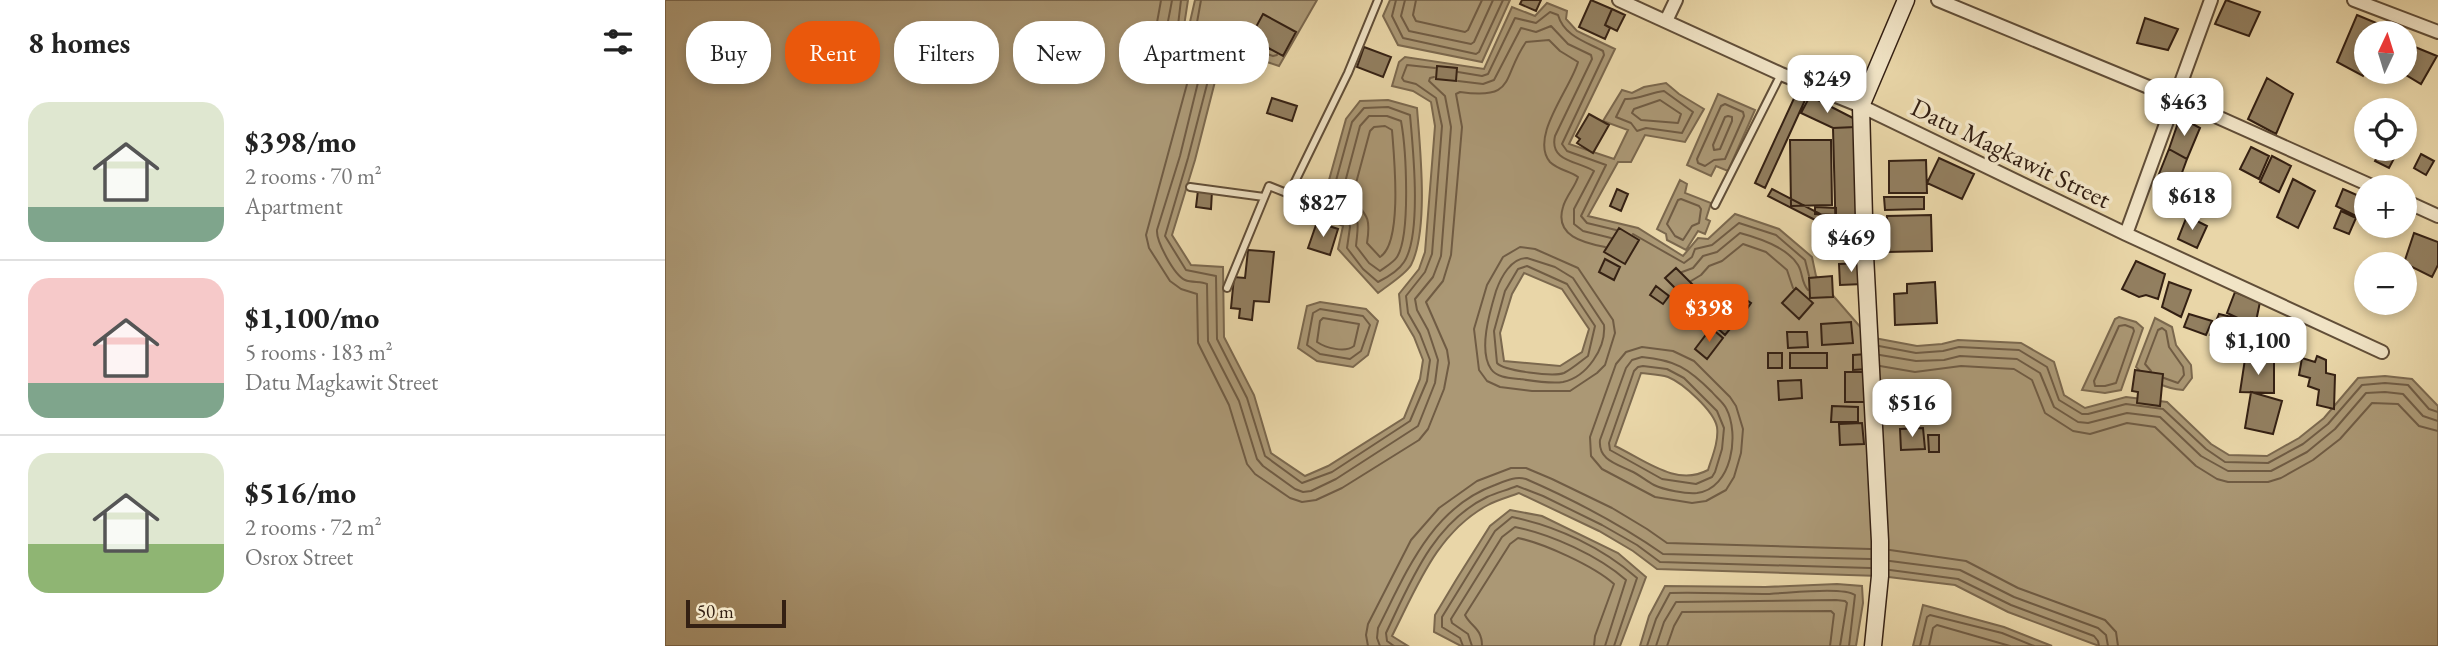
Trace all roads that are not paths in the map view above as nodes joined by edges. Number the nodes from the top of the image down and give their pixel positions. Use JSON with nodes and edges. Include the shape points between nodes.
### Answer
{"nodes":[{"id":1,"x":1378,"y":0,"type":"edge"},
{"id":2,"x":1619,"y":0,"type":"edge"},
{"id":3,"x":1676,"y":0,"type":"edge"},
{"id":4,"x":1906,"y":0,"type":"edge"},
{"id":5,"x":1938,"y":0,"type":"edge"},
{"id":6,"x":2211,"y":0,"type":"edge"},
{"id":7,"x":2354,"y":0,"type":"edge"},
{"id":8,"x":1666,"y":21,"type":"junction"},
{"id":9,"x":2438,"y":32,"type":"edge"},
{"id":10,"x":1781,"y":74,"type":"junction"},
{"id":11,"x":2175,"y":98,"type":"junction"},
{"id":12,"x":1861,"y":106,"type":"junction"},
{"id":13,"x":2354,"y":178,"type":"edge"},
{"id":14,"x":1190,"y":187,"type":"dead end"},
{"id":15,"x":1264,"y":197,"type":"junction"},
{"id":16,"x":1715,"y":205,"type":"dead end"},
{"id":17,"x":2417,"y":206,"type":"edge"},
{"id":18,"x":2438,"y":216,"type":"edge"},
{"id":19,"x":2126,"y":234,"type":"junction"},
{"id":20,"x":1227,"y":288,"type":"dead end"},
{"id":21,"x":2382,"y":352,"type":"dead end"},
{"id":22,"x":1873,"y":646,"type":"edge"}],
"edges":[{"from":1,"to":15,"type":"lane","via":[[1289,194],[1269,186]]},
{"from":2,"to":8,"type":"street","name":"Datu Magkawit Street"},
{"from":3,"to":8,"type":"street"},
{"from":4,"to":12,"type":"street"},
{"from":5,"to":11,"type":"street"},
{"from":6,"to":11,"type":"street"},
{"from":7,"to":9,"type":"street"},
{"from":8,"to":10,"type":"street","name":"Datu Magkawit Street"},
{"from":10,"to":12,"type":"street","name":"Datu Magkawit Street"},
{"from":10,"to":16,"type":"lane"},
{"from":11,"to":13,"type":"street"},
{"from":11,"to":19,"type":"street"},
{"from":12,"to":19,"type":"street","name":"Datu Magkawit Street"},
{"from":12,"to":22,"type":"street","via":[[1880,541]]},
{"from":14,"to":15,"type":"lane"},
{"from":15,"to":20,"type":"lane"},
{"from":17,"to":18,"type":"street"},
{"from":19,"to":21,"type":"street","name":"Datu Magkawit Street"}]}
